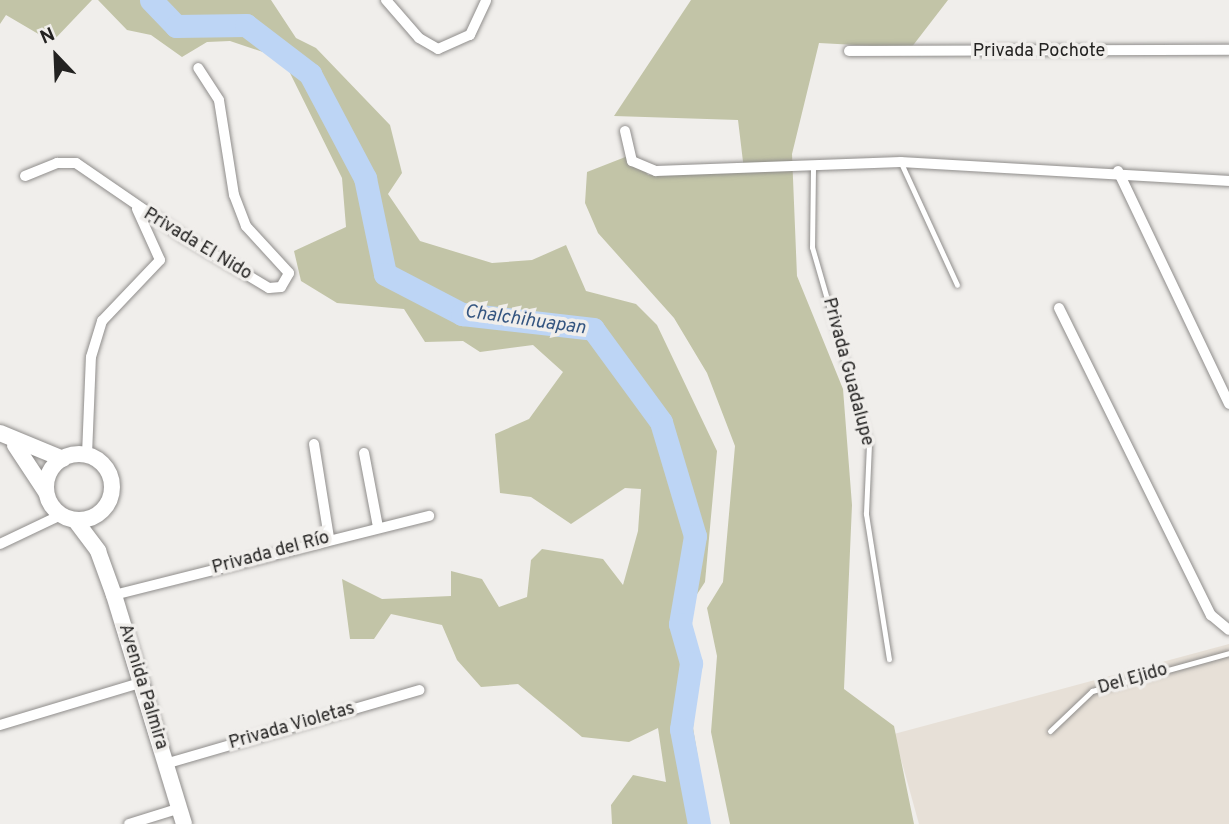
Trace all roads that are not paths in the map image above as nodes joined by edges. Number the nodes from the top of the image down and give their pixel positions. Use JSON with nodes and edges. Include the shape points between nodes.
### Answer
{"nodes":[{"id":1,"x":386,"y":0,"type":"edge"},
{"id":2,"x":486,"y":0,"type":"edge"},
{"id":3,"x":1229,"y":50,"type":"edge"},
{"id":4,"x":849,"y":51,"type":"dead end"},
{"id":5,"x":198,"y":68,"type":"dead end"},
{"id":6,"x":625,"y":131,"type":"dead end"},
{"id":7,"x":901,"y":162,"type":"junction"},
{"id":8,"x":813,"y":168,"type":"junction"},
{"id":9,"x":1118,"y":171,"type":"junction"},
{"id":10,"x":25,"y":176,"type":"dead end"},
{"id":11,"x":1229,"y":181,"type":"edge"},
{"id":12,"x":137,"y":209,"type":"junction"},
{"id":13,"x":957,"y":285,"type":"dead end"},
{"id":14,"x":1059,"y":308,"type":"dead end"},
{"id":15,"x":1229,"y":404,"type":"edge"},
{"id":16,"x":6,"y":437,"type":"edge"},
{"id":17,"x":314,"y":444,"type":"dead end"},
{"id":18,"x":364,"y":453,"type":"dead end"},
{"id":19,"x":87,"y":455,"type":"junction"},
{"id":20,"x":63,"y":458,"type":"junction"},
{"id":21,"x":46,"y":492,"type":"junction"},
{"id":22,"x":102,"y":510,"type":"junction"},
{"id":23,"x":429,"y":516,"type":"dead end"},
{"id":24,"x":68,"y":517,"type":"junction"},
{"id":25,"x":378,"y":527,"type":"junction"},
{"id":26,"x":329,"y":538,"type":"junction"},
{"id":27,"x":0,"y":544,"type":"edge"},
{"id":28,"x":98,"y":551,"type":"junction"},
{"id":29,"x":114,"y":594,"type":"junction"},
{"id":30,"x":1229,"y":630,"type":"edge"},
{"id":31,"x":1229,"y":653,"type":"edge"},
{"id":32,"x":889,"y":659,"type":"dead end"},
{"id":33,"x":140,"y":683,"type":"junction"},
{"id":34,"x":419,"y":690,"type":"dead end"},
{"id":35,"x":0,"y":725,"type":"edge"},
{"id":36,"x":1051,"y":731,"type":"dead end"},
{"id":37,"x":165,"y":764,"type":"junction"},
{"id":38,"x":182,"y":816,"type":"edge"},
{"id":39,"x":129,"y":824,"type":"edge"}],
"edges":[{"from":1,"to":2,"type":"street","via":[[419,38],[438,49],[470,35]]},
{"from":3,"to":4,"type":"street","name":"Privada Pochote"},
{"from":5,"to":12,"type":"street","name":"Privada El Nido","via":[[219,100],[234,195],[246,226],[282,262],[286,282],[269,288]]},
{"from":6,"to":8,"type":"street","via":[[640,169]]},
{"from":7,"to":8,"type":"street"},
{"from":7,"to":9,"type":"street"},
{"from":7,"to":13,"type":"lane"},
{"from":8,"to":32,"type":"lane","name":"Privada Guadalupe","via":[[812,247],[869,444],[866,514]]},
{"from":9,"to":11,"type":"street"},
{"from":9,"to":15,"type":"street"},
{"from":10,"to":12,"type":"street","via":[[76,163]]},
{"from":12,"to":19,"type":"street","name":"Privada El Nido","via":[[160,260],[102,321],[91,357]]},
{"from":14,"to":30,"type":"street","via":[[1211,615]]},
{"from":16,"to":20,"type":"main road"},
{"from":16,"to":21,"type":"main road"},
{"from":17,"to":26,"type":"street"},
{"from":18,"to":25,"type":"street"},
{"from":19,"to":20,"type":"main road"},
{"from":19,"to":22,"type":"main road","via":[[110,474],[111,497]]},
{"from":20,"to":21,"type":"main road","via":[[49,473]]},
{"from":21,"to":24,"type":"main road"},
{"from":22,"to":24,"type":"main road"},
{"from":22,"to":28,"type":"main road","name":"Avenida Palmira"},
{"from":23,"to":25,"type":"street","name":"Privada del Río"},
{"from":24,"to":27,"type":"street"},
{"from":24,"to":28,"type":"main road","name":"Avenida Palmira"},
{"from":25,"to":26,"type":"street","name":"Privada del Río"},
{"from":26,"to":29,"type":"street","name":"Privada del Río"},
{"from":28,"to":29,"type":"main road","name":"Avenida Palmira"},
{"from":29,"to":33,"type":"main road","name":"Avenida Palmira"},
{"from":31,"to":36,"type":"lane","name":"Del Ejido","via":[[1093,691]]},
{"from":33,"to":35,"type":"street"},
{"from":33,"to":37,"type":"main road","name":"Avenida Palmira"},
{"from":34,"to":37,"type":"street","name":"Privada Violetas"},
{"from":37,"to":38,"type":"main road","name":"Avenida Palmira"},
{"from":38,"to":39,"type":"street"}]}
